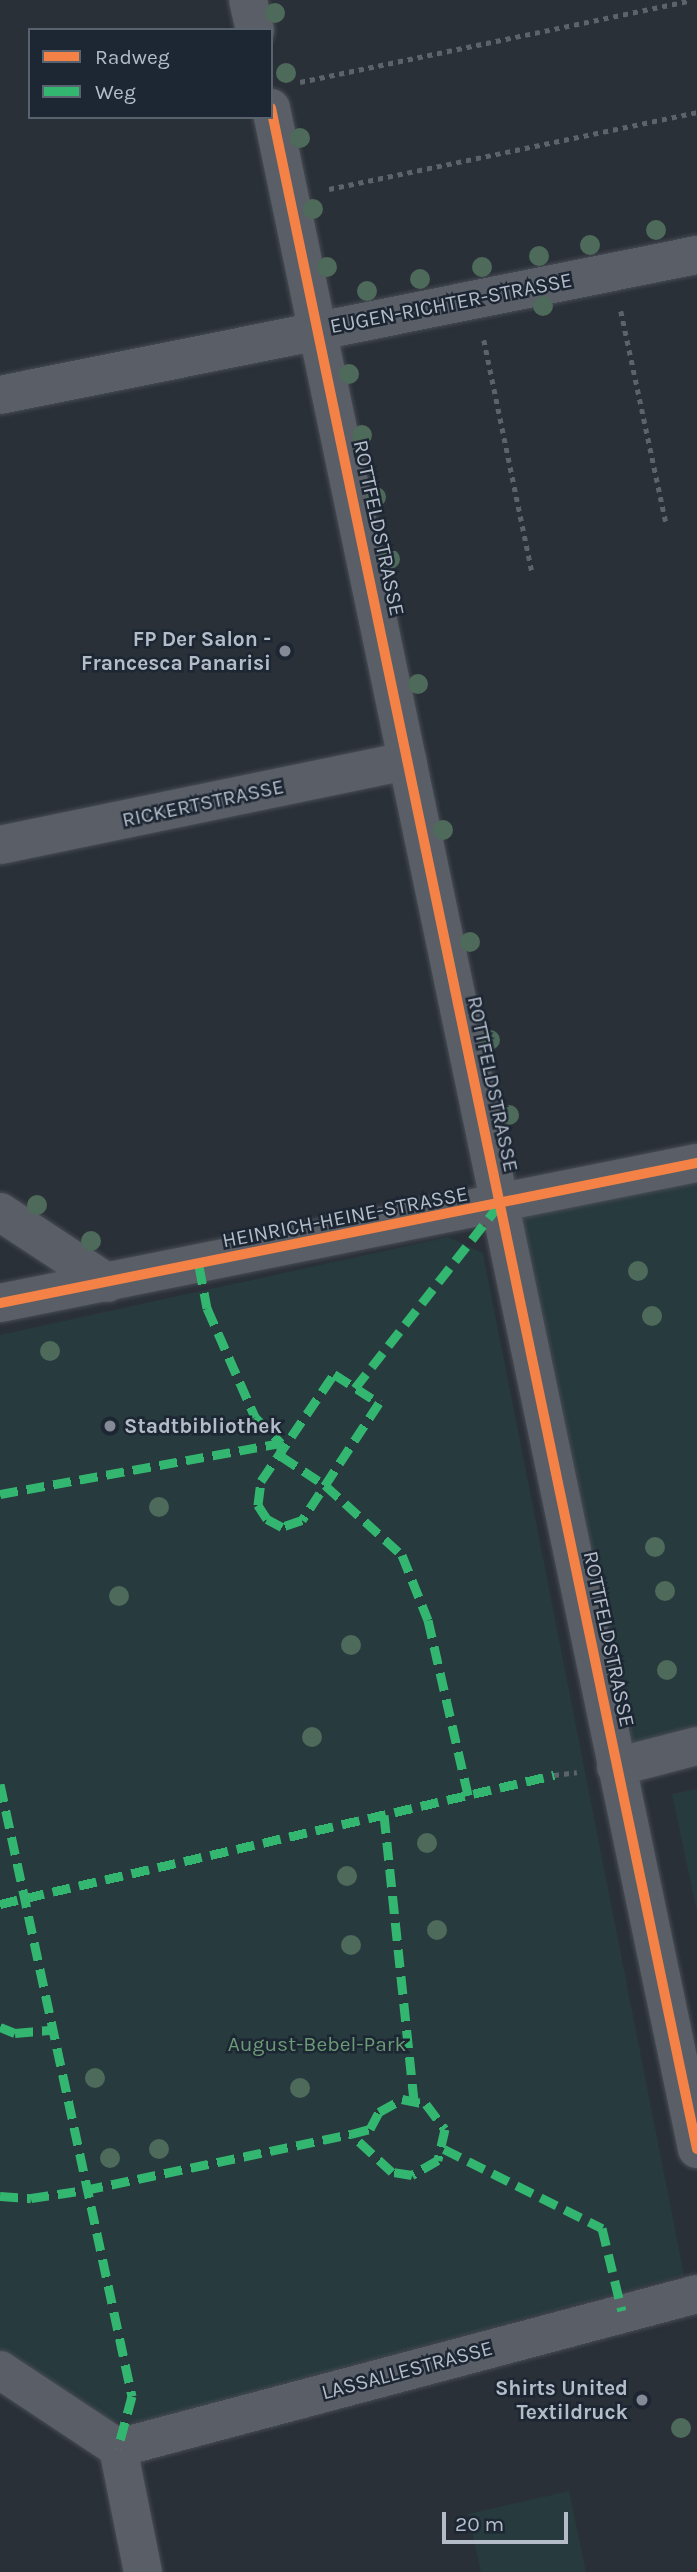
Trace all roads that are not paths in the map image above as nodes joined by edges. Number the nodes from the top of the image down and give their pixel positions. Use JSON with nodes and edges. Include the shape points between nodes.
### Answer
{"nodes":[{"id":1,"x":248,"y":0,"type":"edge"},
{"id":2,"x":255,"y":28,"type":"edge"},
{"id":3,"x":284,"y":96,"type":"edge"},
{"id":4,"x":697,"y":255,"type":"edge"},
{"id":5,"x":318,"y":329,"type":"junction"},
{"id":6,"x":0,"y":395,"type":"edge"},
{"id":7,"x":407,"y":761,"type":"junction"},
{"id":8,"x":0,"y":845,"type":"edge"},
{"id":9,"x":697,"y":1163,"type":"edge"},
{"id":10,"x":499,"y":1205,"type":"junction"},
{"id":11,"x":0,"y":1212,"type":"edge"},
{"id":12,"x":108,"y":1283,"type":"junction"},
{"id":13,"x":0,"y":1303,"type":"edge"},
{"id":14,"x":697,"y":1746,"type":"edge"},
{"id":15,"x":616,"y":1767,"type":"junction"},
{"id":16,"x":697,"y":2149,"type":"edge"},
{"id":17,"x":697,"y":2294,"type":"edge"},
{"id":18,"x":0,"y":2370,"type":"edge"},
{"id":19,"x":118,"y":2448,"type":"junction"},
{"id":20,"x":143,"y":2572,"type":"edge"}],
"edges":[{"from":1,"to":2,"type":"street"},
{"from":3,"to":5,"type":"street","name":"ROTTFELDSTRASSE"},
{"from":4,"to":5,"type":"street","name":"EUGEN-RICHTER-STRASSE"},
{"from":5,"to":6,"type":"street","name":"EUGEN-RICHTER-STRASSE"},
{"from":5,"to":7,"type":"street","name":"ROTTFELDSTRASSE"},
{"from":7,"to":8,"type":"street","name":"RICKERTSTRASSE"},
{"from":7,"to":10,"type":"street","name":"ROTTFELDSTRASSE"},
{"from":9,"to":10,"type":"street","name":"HEINRICH-HEINE-STRASSE"},
{"from":10,"to":12,"type":"street","name":"HEINRICH-HEINE-STRASSE"},
{"from":10,"to":15,"type":"street","name":"ROTTFELDSTRASSE"},
{"from":11,"to":12,"type":"street"},
{"from":12,"to":13,"type":"street","name":"HEINRICH-HEINE-STRASSE"},
{"from":14,"to":15,"type":"street"},
{"from":15,"to":16,"type":"street","name":"ROTTFELDSTRASSE"},
{"from":17,"to":19,"type":"street","name":"LASSALLESTRASSE"},
{"from":18,"to":19,"type":"street"},
{"from":19,"to":20,"type":"street"}]}
